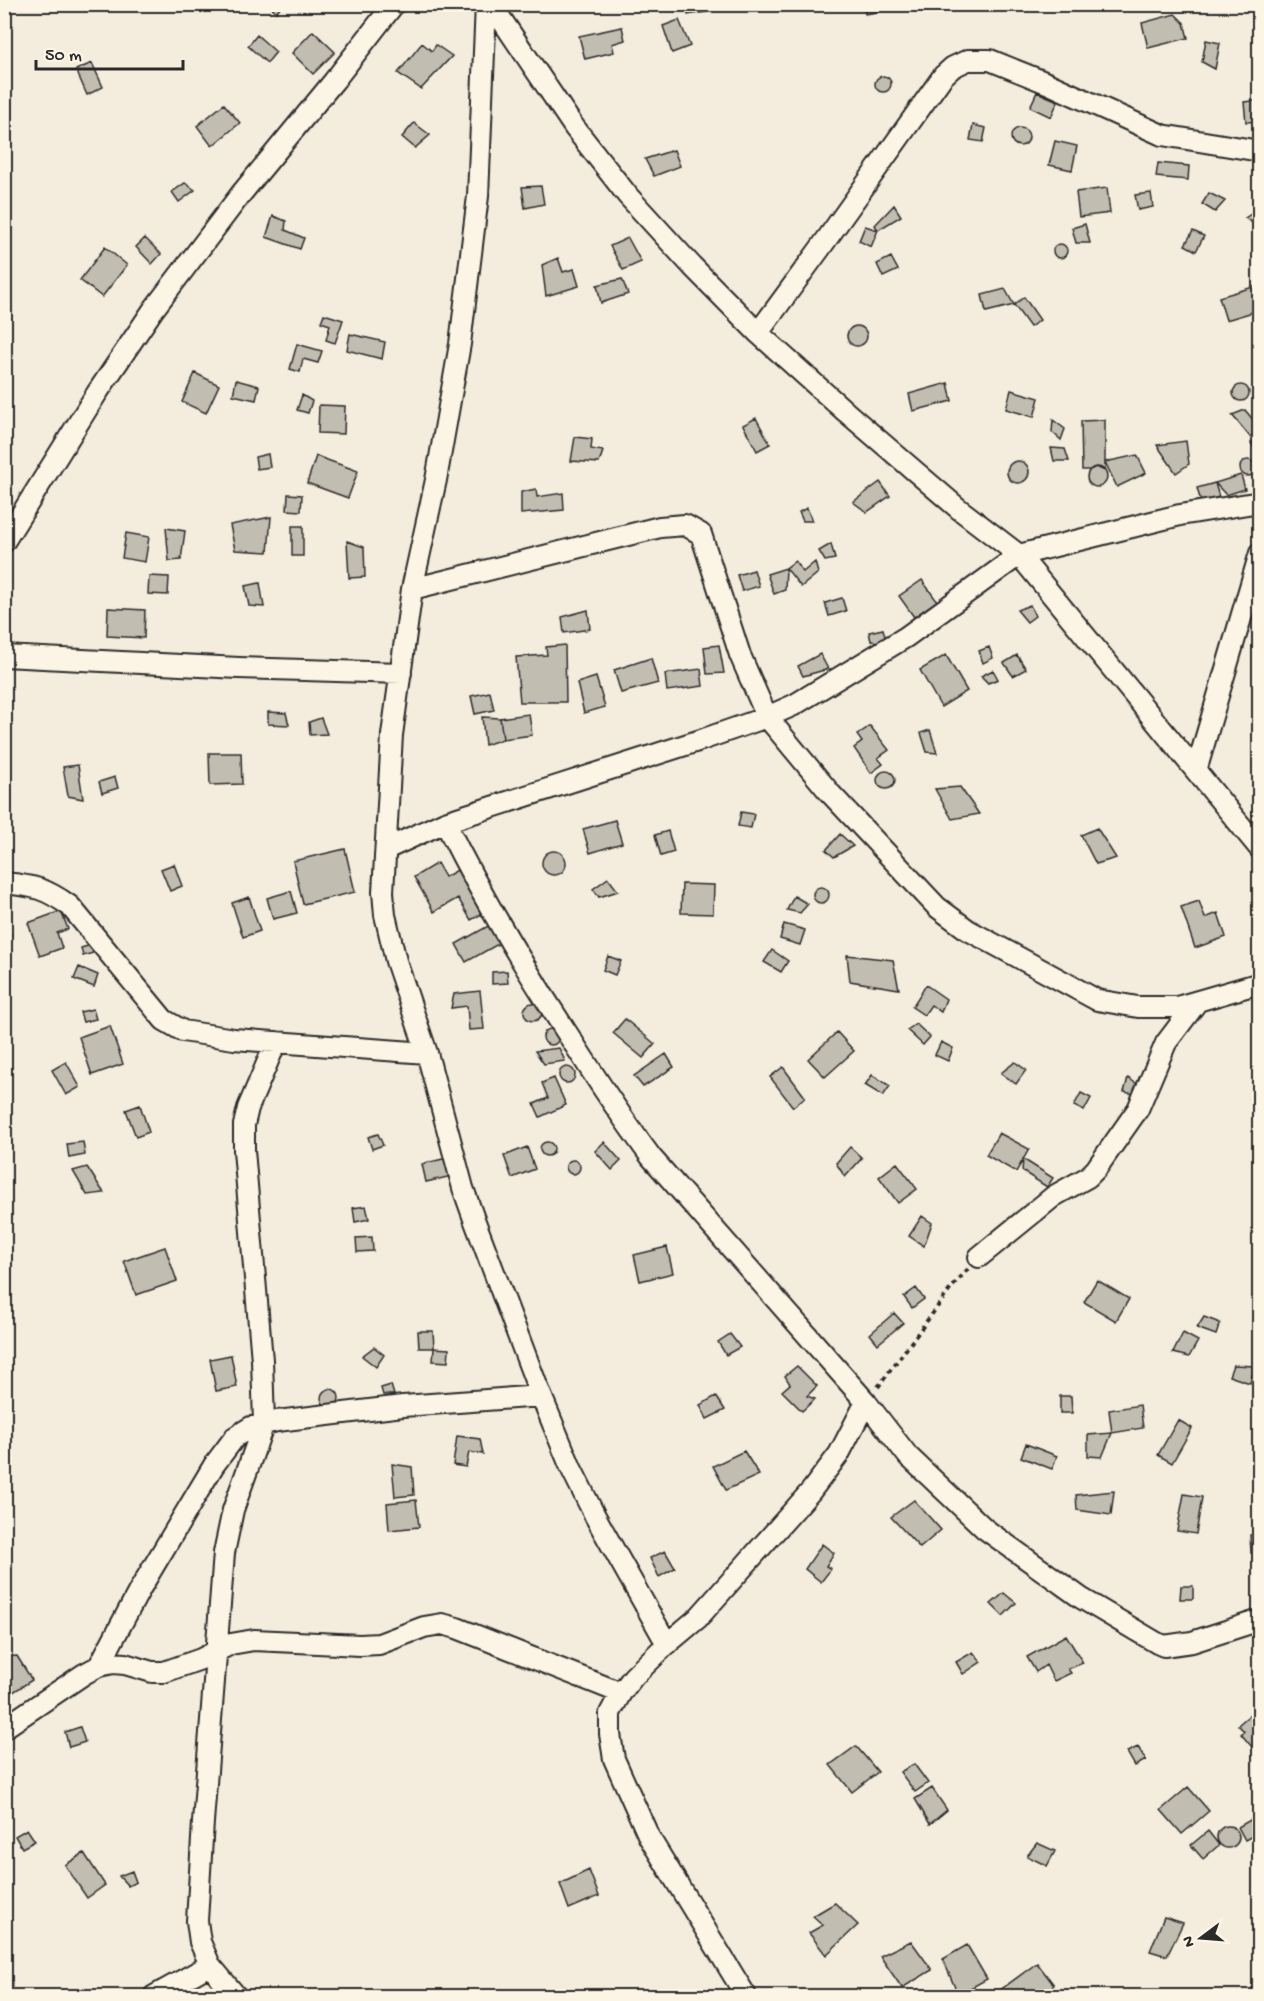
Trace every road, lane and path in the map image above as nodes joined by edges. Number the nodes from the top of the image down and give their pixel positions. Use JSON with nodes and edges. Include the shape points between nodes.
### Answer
{"nodes":[{"id":1,"x":394,"y":4,"type":"edge"},
{"id":2,"x":486,"y":4,"type":"edge"},
{"id":3,"x":491,"y":4,"type":"edge"},
{"id":4,"x":1260,"y":150,"type":"edge"},
{"id":5,"x":758,"y":333,"type":"junction"},
{"id":6,"x":1260,"y":502,"type":"edge"},
{"id":7,"x":4,"y":542,"type":"edge"},
{"id":8,"x":1260,"y":553,"type":"edge"},
{"id":9,"x":1019,"y":555,"type":"junction"},
{"id":10,"x":412,"y":589,"type":"junction"},
{"id":11,"x":4,"y":656,"type":"edge"},
{"id":12,"x":401,"y":673,"type":"junction"},
{"id":13,"x":766,"y":717,"type":"junction"},
{"id":14,"x":1196,"y":771,"type":"junction"},
{"id":15,"x":445,"y":822,"type":"junction"},
{"id":16,"x":386,"y":849,"type":"junction"},
{"id":17,"x":1260,"y":849,"type":"edge"},
{"id":18,"x":4,"y":883,"type":"edge"},
{"id":19,"x":1260,"y":983,"type":"edge"},
{"id":20,"x":1197,"y":1002,"type":"junction"},
{"id":21,"x":276,"y":1042,"type":"junction"},
{"id":22,"x":427,"y":1053,"type":"junction"},
{"id":23,"x":979,"y":1257,"type":"joint"},
{"id":24,"x":541,"y":1396,"type":"junction"},
{"id":25,"x":866,"y":1402,"type":"junction"},
{"id":26,"x":264,"y":1423,"type":"junction"},
{"id":27,"x":1260,"y":1620,"type":"edge"},
{"id":28,"x":667,"y":1644,"type":"junction"},
{"id":29,"x":217,"y":1651,"type":"junction"},
{"id":30,"x":99,"y":1666,"type":"junction"},
{"id":31,"x":621,"y":1693,"type":"junction"},
{"id":32,"x":4,"y":1728,"type":"edge"},
{"id":33,"x":210,"y":1965,"type":"junction"},
{"id":34,"x":154,"y":1996,"type":"edge"},
{"id":35,"x":236,"y":1996,"type":"edge"},
{"id":36,"x":746,"y":1996,"type":"edge"}],
"edges":[{"from":1,"to":7,"type":"street","via":[[153,310]]},
{"from":2,"to":10,"type":"street","via":[[478,196],[460,344]]},
{"from":3,"to":5,"type":"street","via":[[574,127],[628,196]]},
{"from":4,"to":5,"type":"street","via":[[1162,135],[990,60],[968,60],[944,76]]},
{"from":5,"to":9,"type":"street","via":[[933,487]]},
{"from":6,"to":9,"type":"street","via":[[1180,514]]},
{"from":8,"to":14,"type":"street"},
{"from":9,"to":13,"type":"street","via":[[906,637],[794,705]]},
{"from":9,"to":14,"type":"street"},
{"from":10,"to":12,"type":"street"},
{"from":10,"to":13,"type":"street","via":[[660,527],[685,525],[700,534],[740,655]]},
{"from":11,"to":12,"type":"street"},
{"from":12,"to":16,"type":"street","via":[[392,735]]},
{"from":13,"to":15,"type":"street"},
{"from":13,"to":20,"type":"street","via":[[937,907],[968,930],[1097,1000],[1138,1007],[1177,1007]]},
{"from":14,"to":17,"type":"street"},
{"from":15,"to":16,"type":"street"},
{"from":15,"to":25,"type":"street","via":[[527,972],[624,1122]]},
{"from":16,"to":22,"type":"street","via":[[386,915],[396,961]]},
{"from":18,"to":21,"type":"street","via":[[51,892],[70,906],[164,1020],[183,1031]]},
{"from":19,"to":20,"type":"street"},
{"from":20,"to":23,"type":"street","via":[[1166,1043],[1145,1097],[1096,1169],[1054,1196]]},
{"from":21,"to":22,"type":"street"},
{"from":21,"to":26,"type":"street","via":[[244,1125]]},
{"from":22,"to":24,"type":"street","via":[[463,1188]]},
{"from":23,"to":25,"type":"path"},
{"from":24,"to":26,"type":"street","via":[[403,1406]]},
{"from":24,"to":28,"type":"street","via":[[595,1516]]},
{"from":25,"to":27,"type":"street","via":[[908,1456],[985,1529],[1081,1598],[1157,1643],[1164,1646],[1192,1642]]},
{"from":25,"to":28,"type":"street","via":[[839,1454],[811,1491],[698,1618]]},
{"from":26,"to":29,"type":"street","via":[[230,1521]]},
{"from":26,"to":30,"type":"street","via":[[235,1437],[214,1465]]},
{"from":28,"to":31,"type":"street"},
{"from":29,"to":30,"type":"street","via":[[164,1672],[125,1664]]},
{"from":29,"to":31,"type":"street","via":[[254,1640],[379,1644],[442,1624]]},
{"from":29,"to":33,"type":"street","via":[[197,1921],[200,1942]]},
{"from":30,"to":32,"type":"street"},
{"from":31,"to":36,"type":"street","via":[[610,1713],[614,1759],[649,1837]]},
{"from":33,"to":34,"type":"street"},
{"from":33,"to":35,"type":"street"}]}
